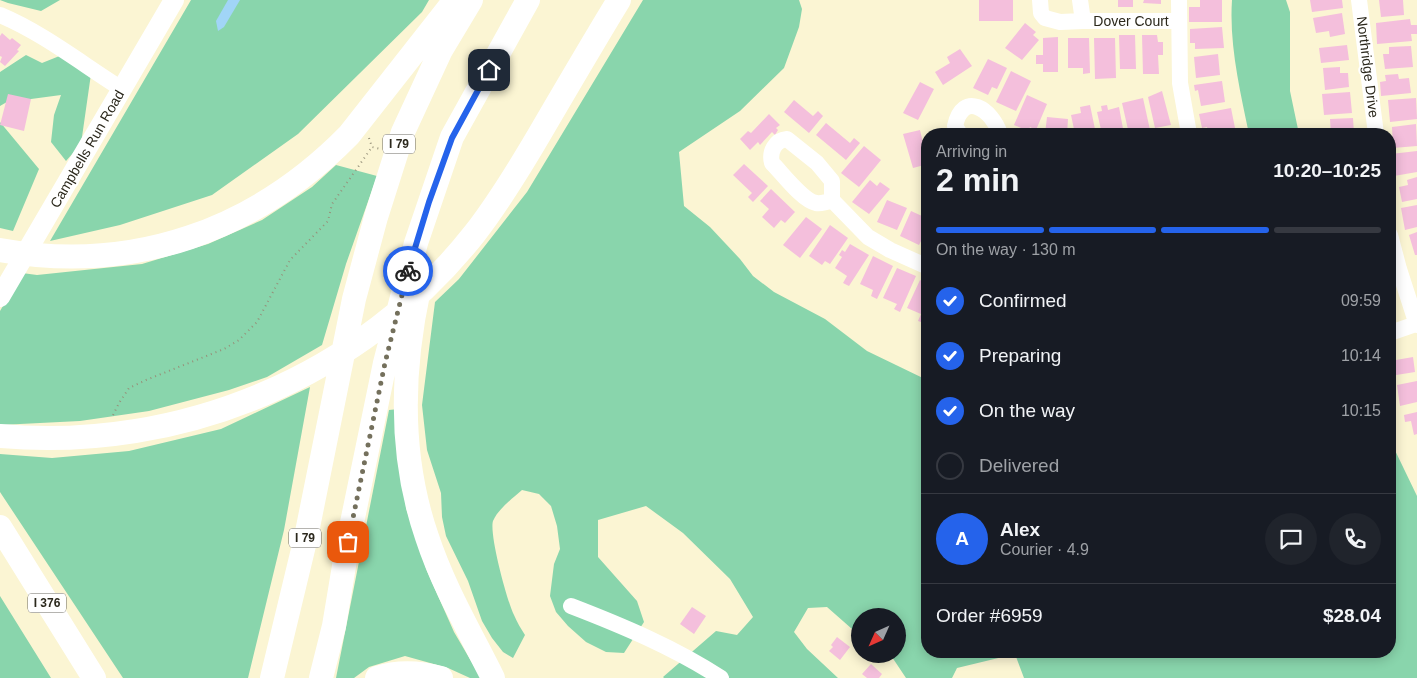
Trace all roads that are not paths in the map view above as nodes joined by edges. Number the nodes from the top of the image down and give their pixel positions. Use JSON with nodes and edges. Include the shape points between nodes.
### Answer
{"nodes":[{"id":1,"x":174,"y":0,"type":"edge"},
{"id":2,"x":455,"y":0,"type":"edge"},
{"id":3,"x":471,"y":0,"type":"edge"},
{"id":4,"x":528,"y":0,"type":"edge"},
{"id":5,"x":619,"y":0,"type":"edge"},
{"id":6,"x":1040,"y":0,"type":"edge"},
{"id":7,"x":1080,"y":0,"type":"edge"},
{"id":8,"x":1179,"y":0,"type":"edge"},
{"id":9,"x":1360,"y":0,"type":"edge"},
{"id":10,"x":0,"y":15,"type":"edge"},
{"id":11,"x":1083,"y":21,"type":"junction"},
{"id":12,"x":1178,"y":21,"type":"junction"},
{"id":13,"x":122,"y":89,"type":"junction"},
{"id":14,"x":956,"y":128,"type":"edge"},
{"id":15,"x":998,"y":128,"type":"edge"},
{"id":16,"x":1188,"y":128,"type":"edge"},
{"id":17,"x":1375,"y":128,"type":"edge"},
{"id":18,"x":832,"y":200,"type":"dead end"},
{"id":19,"x":424,"y":235,"type":"junction"},
{"id":20,"x":0,"y":250,"type":"edge"},
{"id":21,"x":1396,"y":258,"type":"edge"},
{"id":22,"x":921,"y":265,"type":"edge"},
{"id":23,"x":0,"y":297,"type":"edge"},
{"id":24,"x":1417,"y":325,"type":"edge"},
{"id":25,"x":1396,"y":331,"type":"edge"},
{"id":26,"x":0,"y":436,"type":"edge"},
{"id":27,"x":0,"y":527,"type":"edge"},
{"id":28,"x":0,"y":558,"type":"edge"},
{"id":29,"x":571,"y":606,"type":"dead end"},
{"id":30,"x":76,"y":678,"type":"edge"},
{"id":31,"x":94,"y":678,"type":"edge"},
{"id":32,"x":272,"y":678,"type":"edge"},
{"id":33,"x":321,"y":678,"type":"edge"},
{"id":34,"x":377,"y":678,"type":"edge"},
{"id":35,"x":441,"y":678,"type":"edge"},
{"id":36,"x":493,"y":678,"type":"edge"},
{"id":37,"x":721,"y":678,"type":"edge"}],
"edges":[{"from":1,"to":13,"type":"main road","name":"Campbells Run Road"},
{"from":2,"to":20,"type":"highway","via":[[364,118],[335,150],[300,180],[261,206],[218,228],[146,250],[94,256],[44,256]]},
{"from":3,"to":32,"type":"highway","number":"I 79","via":[[441,50],[404,132],[376,217],[354,299],[306,537]]},
{"from":4,"to":19,"type":"highway","via":[[452,138]]},
{"from":5,"to":26,"type":"highway","via":[[491,212],[458,253],[404,307],[362,340],[317,369],[273,391],[194,419],[104,436]]},
{"from":6,"to":11,"type":"street","name":"Dover Court","via":[[1041,13],[1046,18],[1060,22]]},
{"from":7,"to":11,"type":"street","name":"Dover Court"},
{"from":8,"to":12,"type":"street"},
{"from":9,"to":17,"type":"street","name":"Northridge Drive"},
{"from":10,"to":13,"type":"street"},
{"from":11,"to":12,"type":"street","name":"Dover Court"},
{"from":12,"to":16,"type":"street","via":[[1180,83]]},
{"from":13,"to":23,"type":"main road","name":"Campbells Run Road"},
{"from":14,"to":15,"type":"street","via":[[960,112],[967,107],[975,107],[992,116]]},
{"from":18,"to":22,"type":"street","via":[[868,237]]},
{"from":19,"to":33,"type":"highway","via":[[385,363]]},
{"from":19,"to":36,"type":"highway","via":[[409,341],[405,397],[407,453],[416,500],[436,560]]},
{"from":21,"to":24,"type":"street"},
{"from":24,"to":25,"type":"street"},
{"from":27,"to":31,"type":"highway","number":"I 376"},
{"from":28,"to":30,"type":"highway","number":"I 376"},
{"from":29,"to":37,"type":"street","via":[[616,623]]},
{"from":34,"to":35,"type":"highway","via":[[401,673]]}]}
